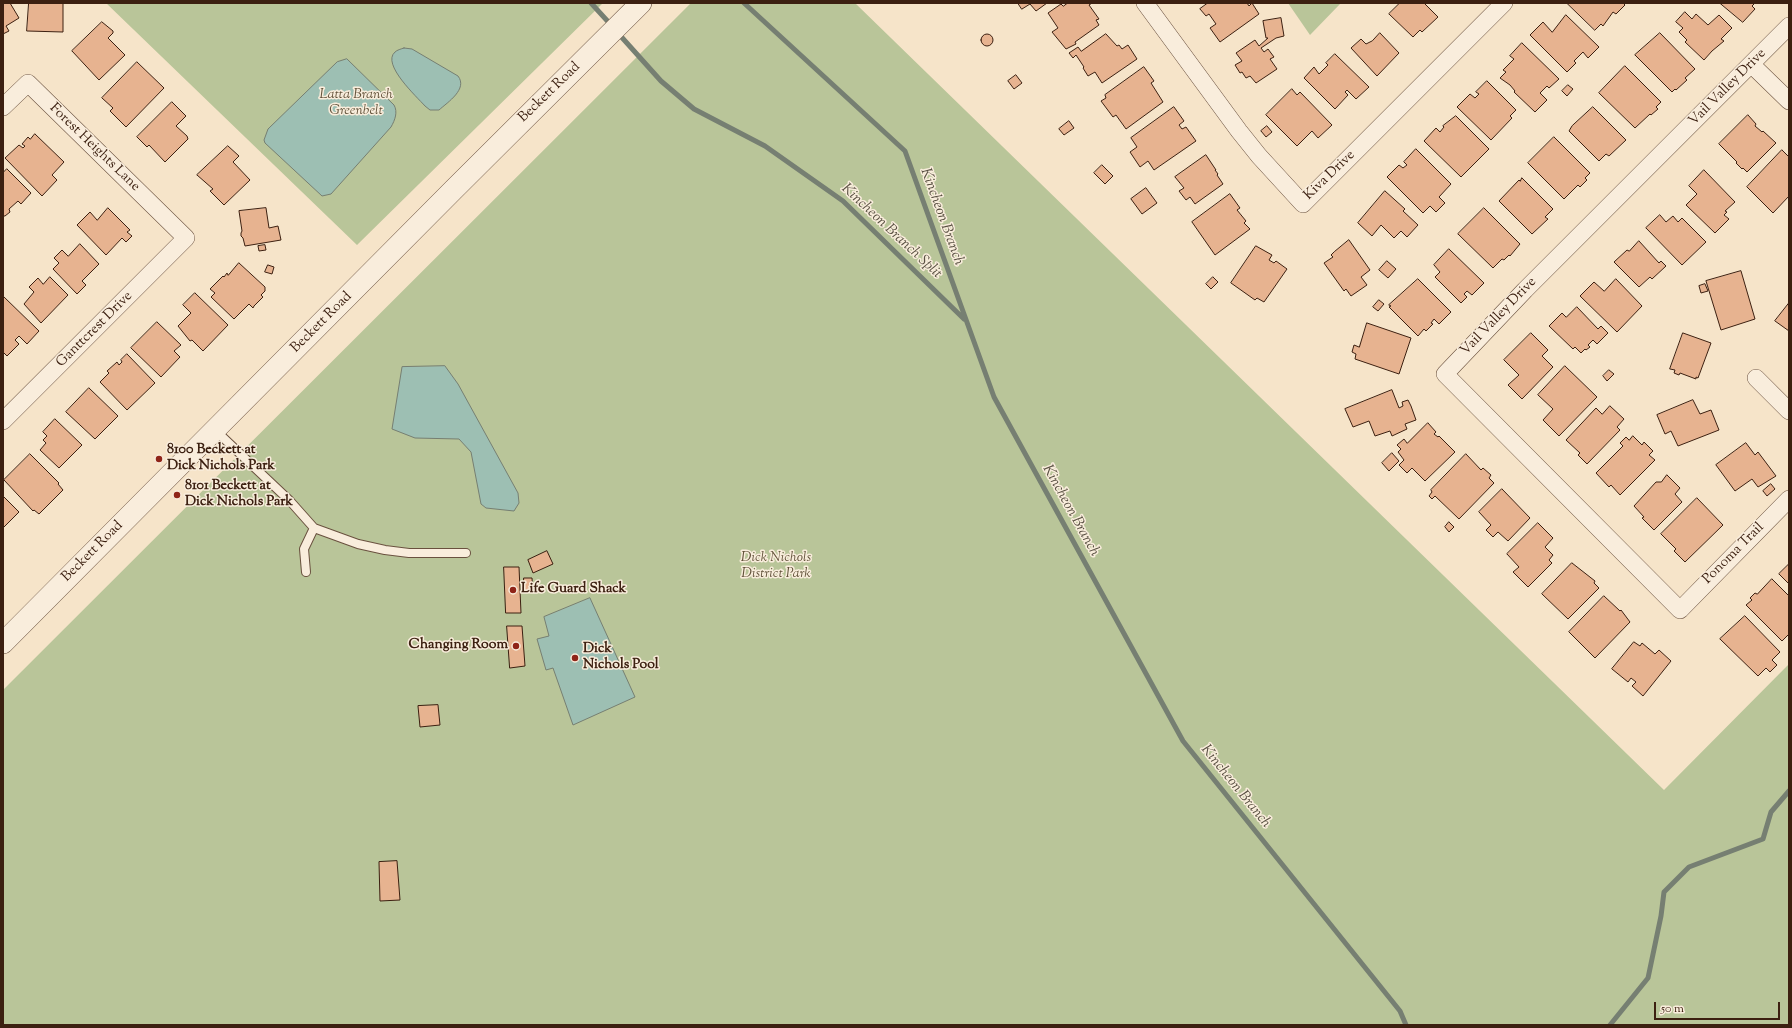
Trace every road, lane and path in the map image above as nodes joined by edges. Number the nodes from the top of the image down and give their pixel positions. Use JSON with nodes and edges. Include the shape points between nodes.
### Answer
{"nodes":[{"id":1,"x":1145,"y":3,"type":"edge"},
{"id":2,"x":1504,"y":3,"type":"edge"},
{"id":3,"x":638,"y":6,"type":"edge"},
{"id":4,"x":1789,"y":26,"type":"edge"},
{"id":5,"x":1752,"y":65,"type":"junction"},
{"id":6,"x":1789,"y":101,"type":"edge"},
{"id":7,"x":3,"y":108,"type":"edge"},
{"id":8,"x":186,"y":238,"type":"joint"},
{"id":9,"x":1756,"y":378,"type":"dead end"},
{"id":10,"x":1789,"y":411,"type":"edge"},
{"id":11,"x":3,"y":421,"type":"edge"},
{"id":12,"x":214,"y":430,"type":"junction"},
{"id":13,"x":1789,"y":499,"type":"edge"},
{"id":14,"x":314,"y":528,"type":"junction"},
{"id":15,"x":466,"y":553,"type":"dead end"},
{"id":16,"x":306,"y":572,"type":"dead end"},
{"id":17,"x":1680,"y":610,"type":"joint"},
{"id":18,"x":3,"y":643,"type":"edge"}],
"edges":[{"from":1,"to":2,"type":"street","name":"Kiva Drive","via":[[1239,131],[1303,204]]},
{"from":3,"to":12,"type":"street","name":"Beckett Road"},
{"from":4,"to":5,"type":"street","name":"Vail Valley Drive"},
{"from":5,"to":6,"type":"street"},
{"from":5,"to":17,"type":"street","name":"Vail Valley Drive","via":[[1525,290],[1445,374]]},
{"from":7,"to":8,"type":"street","name":"Forest Heights Lane","via":[[28,83]]},
{"from":8,"to":11,"type":"street","name":"Ganttcrest Drive"},
{"from":9,"to":10,"type":"street"},
{"from":12,"to":14,"type":"lane","via":[[290,501]]},
{"from":12,"to":18,"type":"street","name":"Beckett Road"},
{"from":13,"to":17,"type":"street","name":"Ponoma Trail"},
{"from":14,"to":15,"type":"lane","via":[[358,544],[385,550],[409,553]]},
{"from":14,"to":16,"type":"lane","via":[[304,549]]}]}
